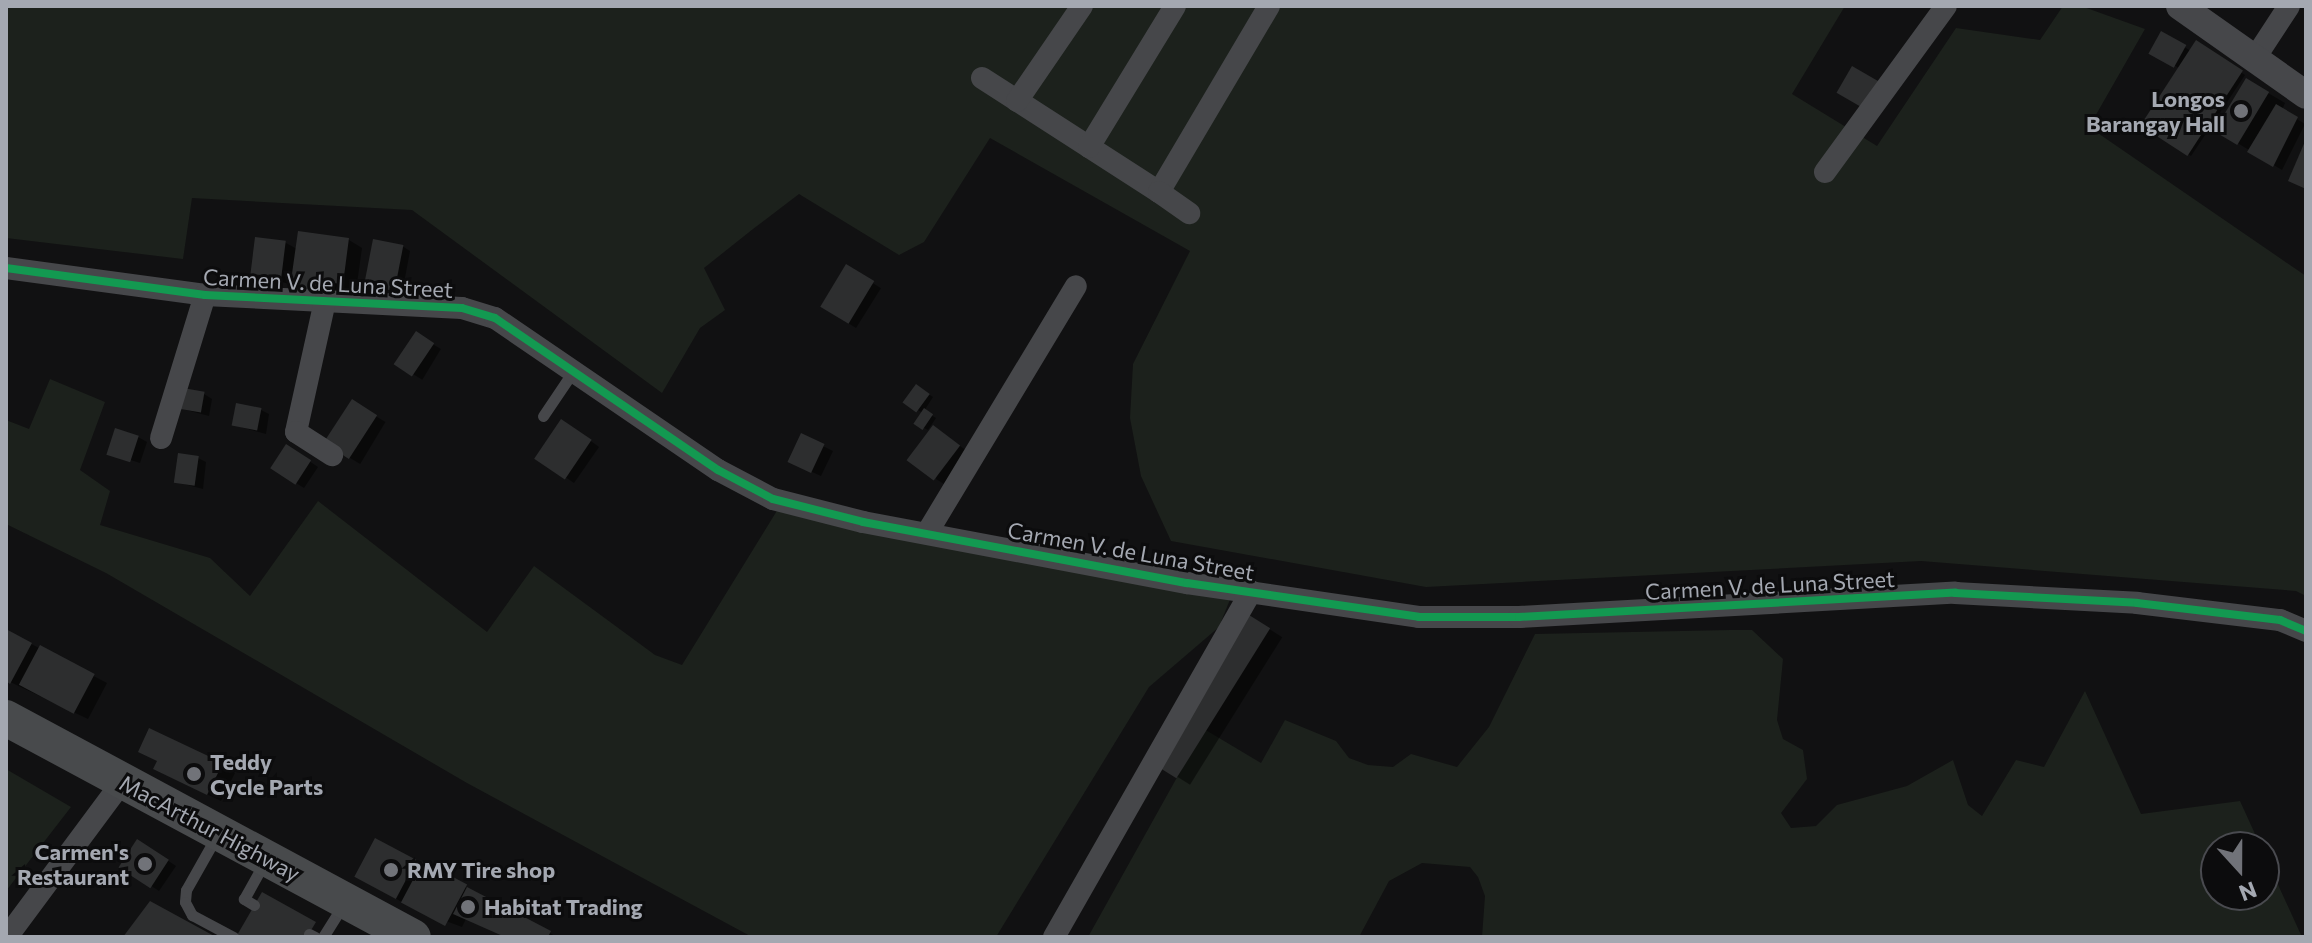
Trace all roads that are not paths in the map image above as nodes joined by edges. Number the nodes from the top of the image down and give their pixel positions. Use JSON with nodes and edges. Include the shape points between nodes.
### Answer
{"nodes":[{"id":1,"x":1082,"y":6,"type":"edge"},
{"id":2,"x":1175,"y":6,"type":"edge"},
{"id":3,"x":1269,"y":6,"type":"edge"},
{"id":4,"x":1946,"y":6,"type":"edge"},
{"id":5,"x":2180,"y":6,"type":"edge"},
{"id":6,"x":2289,"y":6,"type":"edge"},
{"id":7,"x":2255,"y":58,"type":"junction"},
{"id":8,"x":982,"y":78,"type":"dead end"},
{"id":9,"x":2306,"y":95,"type":"edge"},
{"id":10,"x":1017,"y":101,"type":"junction"},
{"id":11,"x":1089,"y":147,"type":"junction"},
{"id":12,"x":1825,"y":172,"type":"dead end"},
{"id":13,"x":1159,"y":192,"type":"junction"},
{"id":14,"x":1189,"y":213,"type":"dead end"},
{"id":15,"x":6,"y":268,"type":"edge"},
{"id":16,"x":1076,"y":286,"type":"dead end"},
{"id":17,"x":205,"y":295,"type":"junction"},
{"id":18,"x":325,"y":301,"type":"junction"},
{"id":19,"x":572,"y":373,"type":"junction"},
{"id":20,"x":543,"y":416,"type":"dead end"},
{"id":21,"x":161,"y":438,"type":"dead end"},
{"id":22,"x":332,"y":455,"type":"dead end"},
{"id":23,"x":927,"y":533,"type":"junction"},
{"id":24,"x":1251,"y":591,"type":"junction"},
{"id":25,"x":2306,"y":631,"type":"edge"},
{"id":26,"x":6,"y":718,"type":"edge"},
{"id":27,"x":123,"y":781,"type":"junction"},
{"id":28,"x":219,"y":833,"type":"junction"},
{"id":29,"x":267,"y":859,"type":"junction"},
{"id":30,"x":345,"y":900,"type":"junction"},
{"id":31,"x":254,"y":905,"type":"dead end"},
{"id":32,"x":7,"y":937,"type":"edge"},
{"id":33,"x":233,"y":937,"type":"edge"},
{"id":34,"x":323,"y":937,"type":"edge"},
{"id":35,"x":413,"y":937,"type":"edge"},
{"id":36,"x":1054,"y":937,"type":"edge"}],
"edges":[{"from":1,"to":10,"type":"street"},
{"from":2,"to":11,"type":"street"},
{"from":3,"to":13,"type":"street"},
{"from":4,"to":12,"type":"street"},
{"from":5,"to":7,"type":"street"},
{"from":6,"to":7,"type":"street"},
{"from":7,"to":9,"type":"street"},
{"from":8,"to":10,"type":"street"},
{"from":10,"to":11,"type":"street"},
{"from":11,"to":13,"type":"street"},
{"from":13,"to":14,"type":"street"},
{"from":15,"to":17,"type":"street","name":"Carmen V. de Luna Street"},
{"from":16,"to":23,"type":"street"},
{"from":17,"to":18,"type":"street","name":"Carmen V. de Luna Street"},
{"from":17,"to":21,"type":"street"},
{"from":18,"to":19,"type":"street","name":"Carmen V. de Luna Street","via":[[462,308],[495,318]]},
{"from":18,"to":22,"type":"street","via":[[296,432]]},
{"from":19,"to":20,"type":"lane"},
{"from":19,"to":23,"type":"street","name":"Carmen V. de Luna Street","via":[[718,470],[773,499]]},
{"from":23,"to":24,"type":"street","name":"Carmen V. de Luna Street"},
{"from":24,"to":25,"type":"street","name":"Carmen V. de Luna Street","via":[[1419,617],[1519,617],[1955,593],[2137,603],[2280,620]]},
{"from":24,"to":36,"type":"street"},
{"from":26,"to":27,"type":"highway","name":"MacArthur Highway"},
{"from":27,"to":28,"type":"highway","name":"MacArthur Highway"},
{"from":27,"to":32,"type":"street"},
{"from":28,"to":29,"type":"highway","name":"MacArthur Highway"},
{"from":28,"to":33,"type":"lane","via":[[186,890],[185,902],[192,915]]},
{"from":29,"to":30,"type":"highway","name":"MacArthur Highway"},
{"from":29,"to":31,"type":"lane","via":[[244,899]]},
{"from":30,"to":34,"type":"lane"},
{"from":30,"to":35,"type":"highway","name":"MacArthur Highway"}]}
